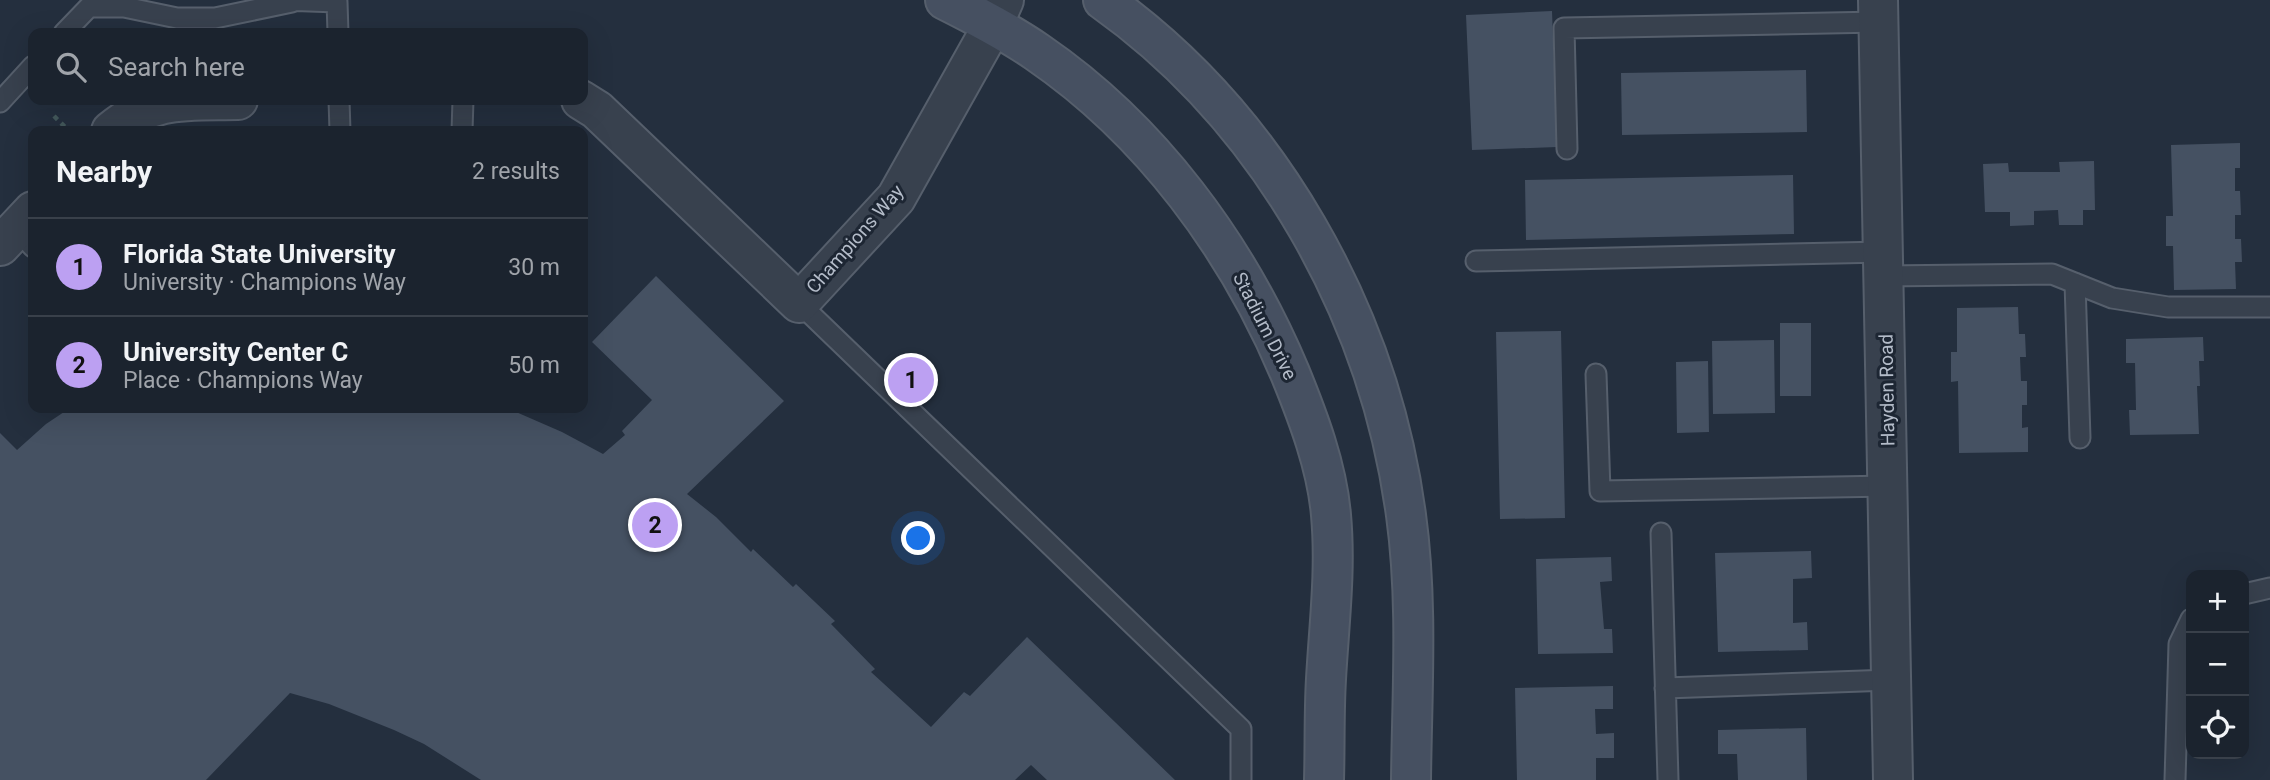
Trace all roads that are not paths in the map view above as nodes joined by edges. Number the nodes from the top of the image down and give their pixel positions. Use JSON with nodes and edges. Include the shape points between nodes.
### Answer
{"nodes":[{"id":1,"x":145,"y":0,"type":"edge"},
{"id":2,"x":945,"y":0,"type":"edge"},
{"id":3,"x":1103,"y":0,"type":"edge"},
{"id":4,"x":287,"y":1,"type":"edge"},
{"id":5,"x":124,"y":7,"type":"junction"},
{"id":6,"x":1879,"y":11,"type":"edge"},
{"id":7,"x":998,"y":12,"type":"edge"},
{"id":8,"x":69,"y":28,"type":"edge"},
{"id":9,"x":338,"y":28,"type":"edge"},
{"id":10,"x":28,"y":71,"type":"edge"},
{"id":11,"x":0,"y":102,"type":"edge"},
{"id":12,"x":158,"y":105,"type":"edge"},
{"id":13,"x":339,"y":105,"type":"edge"},
{"id":14,"x":463,"y":105,"type":"edge"},
{"id":15,"x":588,"y":105,"type":"edge"},
{"id":16,"x":118,"y":126,"type":"edge"},
{"id":17,"x":341,"y":126,"type":"edge"},
{"id":18,"x":462,"y":126,"type":"edge"},
{"id":19,"x":1567,"y":149,"type":"dead end"},
{"id":20,"x":1476,"y":261,"type":"dead end"},
{"id":21,"x":1884,"y":264,"type":"junction"},
{"id":22,"x":2075,"y":283,"type":"junction"},
{"id":23,"x":799,"y":303,"type":"junction"},
{"id":24,"x":2270,"y":307,"type":"edge"},
{"id":25,"x":1597,"y":374,"type":"dead end"},
{"id":26,"x":2080,"y":439,"type":"dead end"},
{"id":27,"x":1889,"y":486,"type":"junction"},
{"id":28,"x":1661,"y":533,"type":"dead end"},
{"id":29,"x":2270,"y":588,"type":"edge"},
{"id":30,"x":2249,"y":593,"type":"edge"},
{"id":31,"x":2186,"y":629,"type":"edge"},
{"id":32,"x":1891,"y":680,"type":"junction"},
{"id":33,"x":1665,"y":688,"type":"junction"},
{"id":34,"x":1241,"y":780,"type":"edge"},
{"id":35,"x":1324,"y":780,"type":"edge"},
{"id":36,"x":1411,"y":780,"type":"edge"},
{"id":37,"x":1668,"y":780,"type":"edge"},
{"id":38,"x":1893,"y":780,"type":"edge"},
{"id":39,"x":2175,"y":780,"type":"edge"}],
"edges":[{"from":1,"to":5,"type":"lane"},
{"from":2,"to":7,"type":"main road","name":"Stadium Drive"},
{"from":3,"to":36,"type":"main road","via":[[1176,59],[1251,143],[1314,238],[1362,343],[1385,414],[1406,516],[1411,577]]},
{"from":4,"to":5,"type":"lane","via":[[215,18],[177,18]]},
{"from":4,"to":9,"type":"lane","via":[[337,2]]},
{"from":5,"to":8,"type":"lane","via":[[89,7]]},
{"from":6,"to":19,"type":"lane","via":[[1564,28]]},
{"from":6,"to":21,"type":"street","name":"Hayden Road"},
{"from":7,"to":23,"type":"street","name":"Champions Way","via":[[896,198]]},
{"from":7,"to":35,"type":"main road","name":"Stadium Drive","via":[[1037,52],[1116,117],[1193,202],[1254,298],[1280,350],[1306,415],[1331,513]]},
{"from":10,"to":11,"type":"lane"},
{"from":12,"to":16,"type":"street","via":[[141,110]]},
{"from":13,"to":17,"type":"lane"},
{"from":14,"to":18,"type":"lane"},
{"from":15,"to":23,"type":"street","name":"Champions Way"},
{"from":20,"to":21,"type":"lane"},
{"from":21,"to":22,"type":"lane","via":[[2052,274]]},
{"from":21,"to":27,"type":"street","name":"Hayden Road"},
{"from":22,"to":24,"type":"lane","via":[[2112,298],[2168,307]]},
{"from":22,"to":26,"type":"lane"},
{"from":23,"to":34,"type":"lane","via":[[1241,729]]},
{"from":25,"to":27,"type":"lane","via":[[1600,491]]},
{"from":27,"to":32,"type":"street","name":"Hayden Road"},
{"from":28,"to":33,"type":"lane"},
{"from":29,"to":30,"type":"lane"},
{"from":31,"to":39,"type":"lane","via":[[2179,644]]},
{"from":32,"to":33,"type":"lane"},
{"from":32,"to":38,"type":"street","name":"Hayden Road"},
{"from":33,"to":37,"type":"lane"}]}
